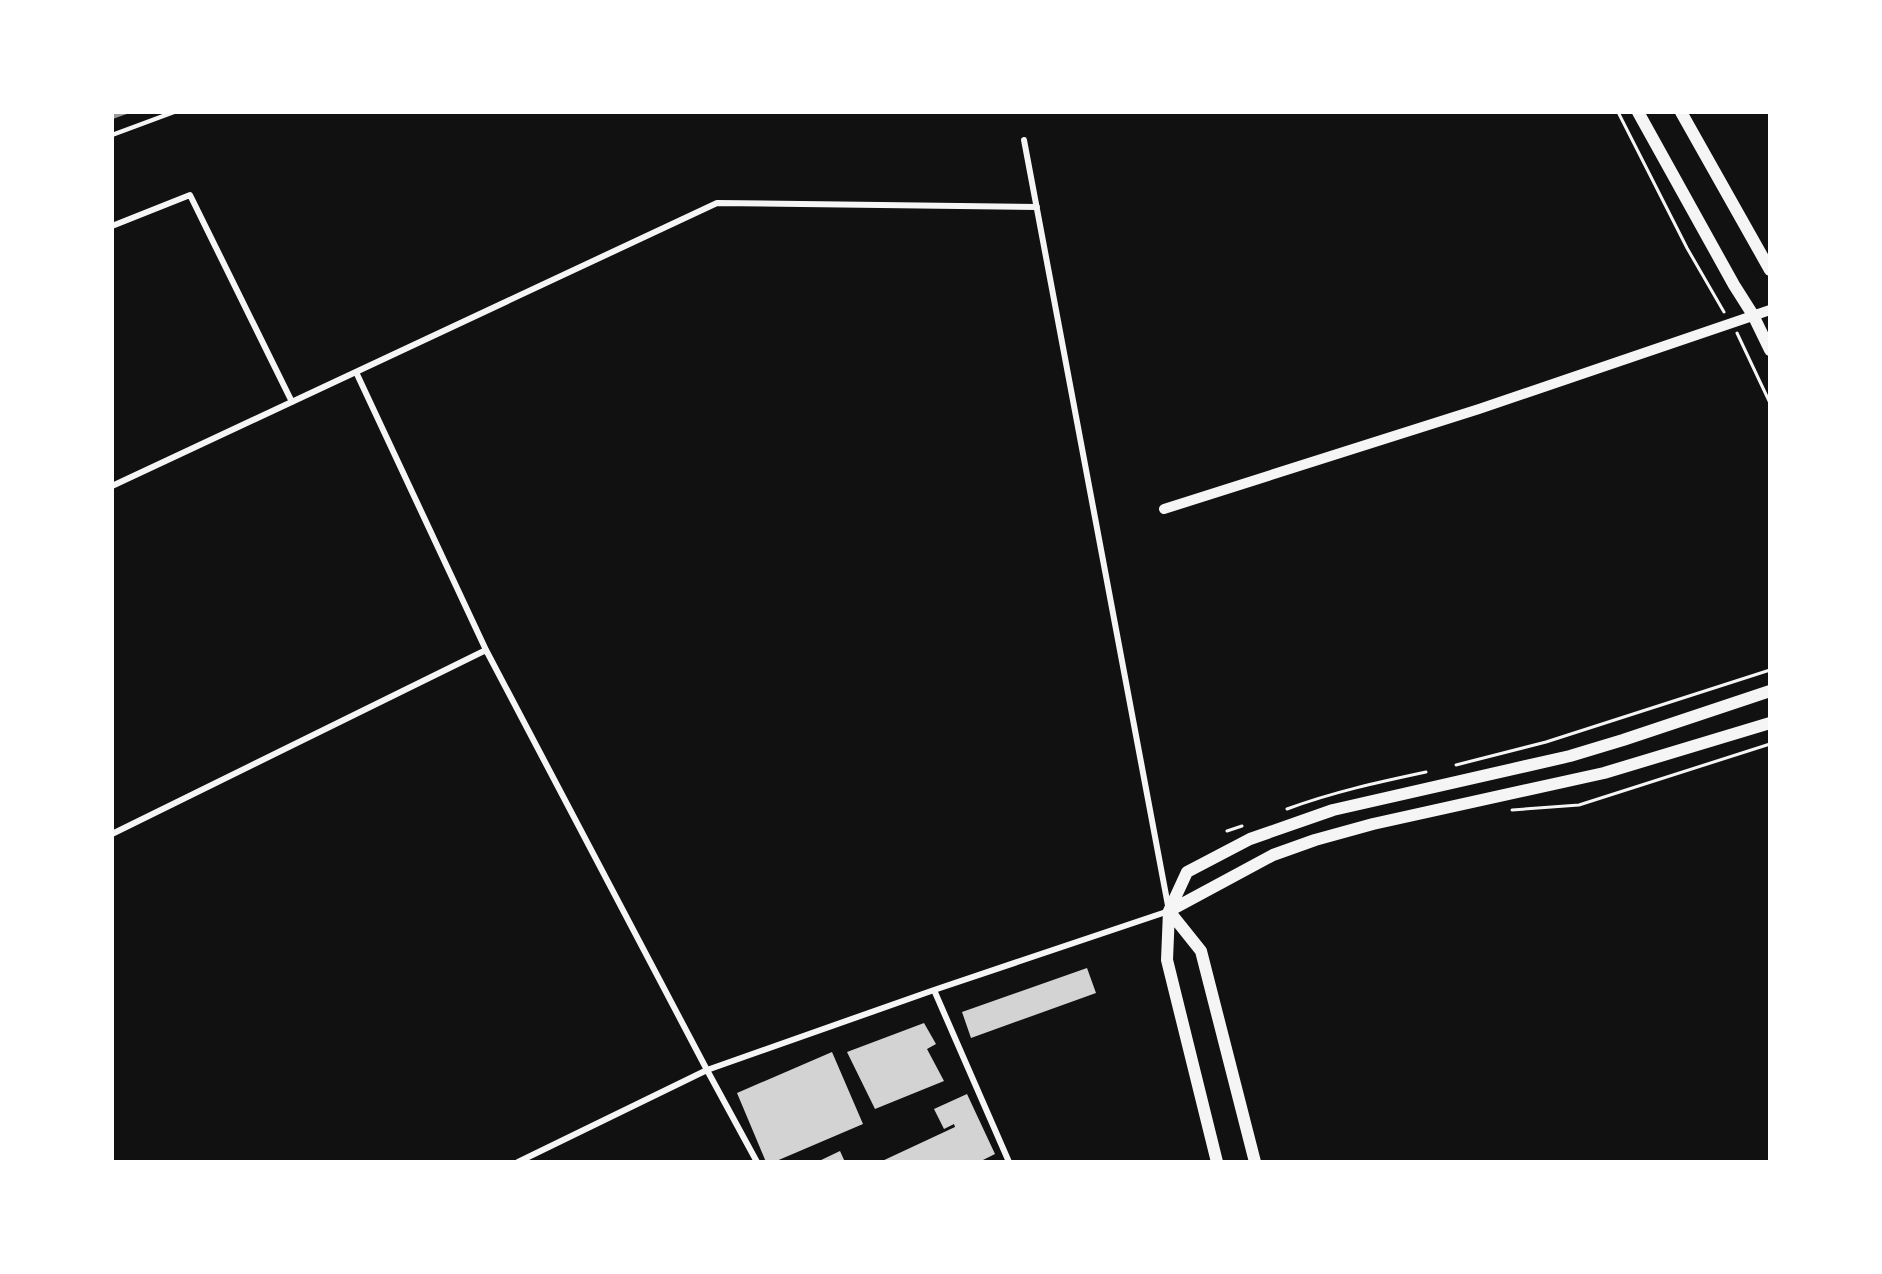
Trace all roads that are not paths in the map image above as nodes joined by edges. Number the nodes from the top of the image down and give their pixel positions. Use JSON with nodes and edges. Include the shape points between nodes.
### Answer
{"nodes":[{"id":1,"x":174,"y":112,"type":"edge"},
{"id":2,"x":1638,"y":112,"type":"edge"},
{"id":3,"x":1682,"y":112,"type":"edge"},
{"id":4,"x":112,"y":135,"type":"edge"},
{"id":5,"x":1024,"y":140,"type":"dead end"},
{"id":6,"x":1037,"y":207,"type":"junction"},
{"id":7,"x":112,"y":226,"type":"edge"},
{"id":8,"x":1770,"y":270,"type":"edge"},
{"id":9,"x":1770,"y":310,"type":"edge"},
{"id":10,"x":1753,"y":315,"type":"junction"},
{"id":11,"x":1770,"y":350,"type":"edge"},
{"id":12,"x":356,"y":372,"type":"junction"},
{"id":13,"x":292,"y":402,"type":"junction"},
{"id":14,"x":112,"y":486,"type":"edge"},
{"id":15,"x":1164,"y":509,"type":"dead end"},
{"id":16,"x":486,"y":650,"type":"junction"},
{"id":17,"x":1770,"y":691,"type":"edge"},
{"id":18,"x":1770,"y":723,"type":"edge"},
{"id":19,"x":112,"y":834,"type":"edge"},
{"id":20,"x":1169,"y":911,"type":"junction"},
{"id":21,"x":934,"y":990,"type":"junction"},
{"id":22,"x":707,"y":1070,"type":"junction"},
{"id":23,"x":518,"y":1161,"type":"edge"},
{"id":24,"x":757,"y":1161,"type":"edge"},
{"id":25,"x":1009,"y":1161,"type":"edge"},
{"id":26,"x":1217,"y":1161,"type":"edge"},
{"id":27,"x":1255,"y":1161,"type":"edge"}],
"edges":[{"from":1,"to":4,"type":"lane"},
{"from":2,"to":10,"type":"main road"},
{"from":3,"to":8,"type":"main road"},
{"from":5,"to":6,"type":"street"},
{"from":6,"to":12,"type":"street","via":[[717,204]]},
{"from":6,"to":20,"type":"street"},
{"from":7,"to":13,"type":"street","via":[[190,195]]},
{"from":9,"to":10,"type":"street"},
{"from":10,"to":11,"type":"main road"},
{"from":10,"to":15,"type":"street","via":[[1479,409]]},
{"from":12,"to":13,"type":"street"},
{"from":12,"to":16,"type":"street"},
{"from":13,"to":14,"type":"street"},
{"from":16,"to":19,"type":"street"},
{"from":16,"to":22,"type":"street"},
{"from":17,"to":20,"type":"main road","via":[[1570,756],[1333,810],[1250,839],[1187,872]]},
{"from":18,"to":20,"type":"main road","via":[[1604,773],[1315,840],[1273,855]]},
{"from":20,"to":21,"type":"street"},
{"from":20,"to":26,"type":"main road","via":[[1167,960]]},
{"from":20,"to":27,"type":"main road","via":[[1201,951]]},
{"from":21,"to":22,"type":"street"},
{"from":21,"to":25,"type":"street"},
{"from":22,"to":23,"type":"street"},
{"from":22,"to":24,"type":"street"}]}
